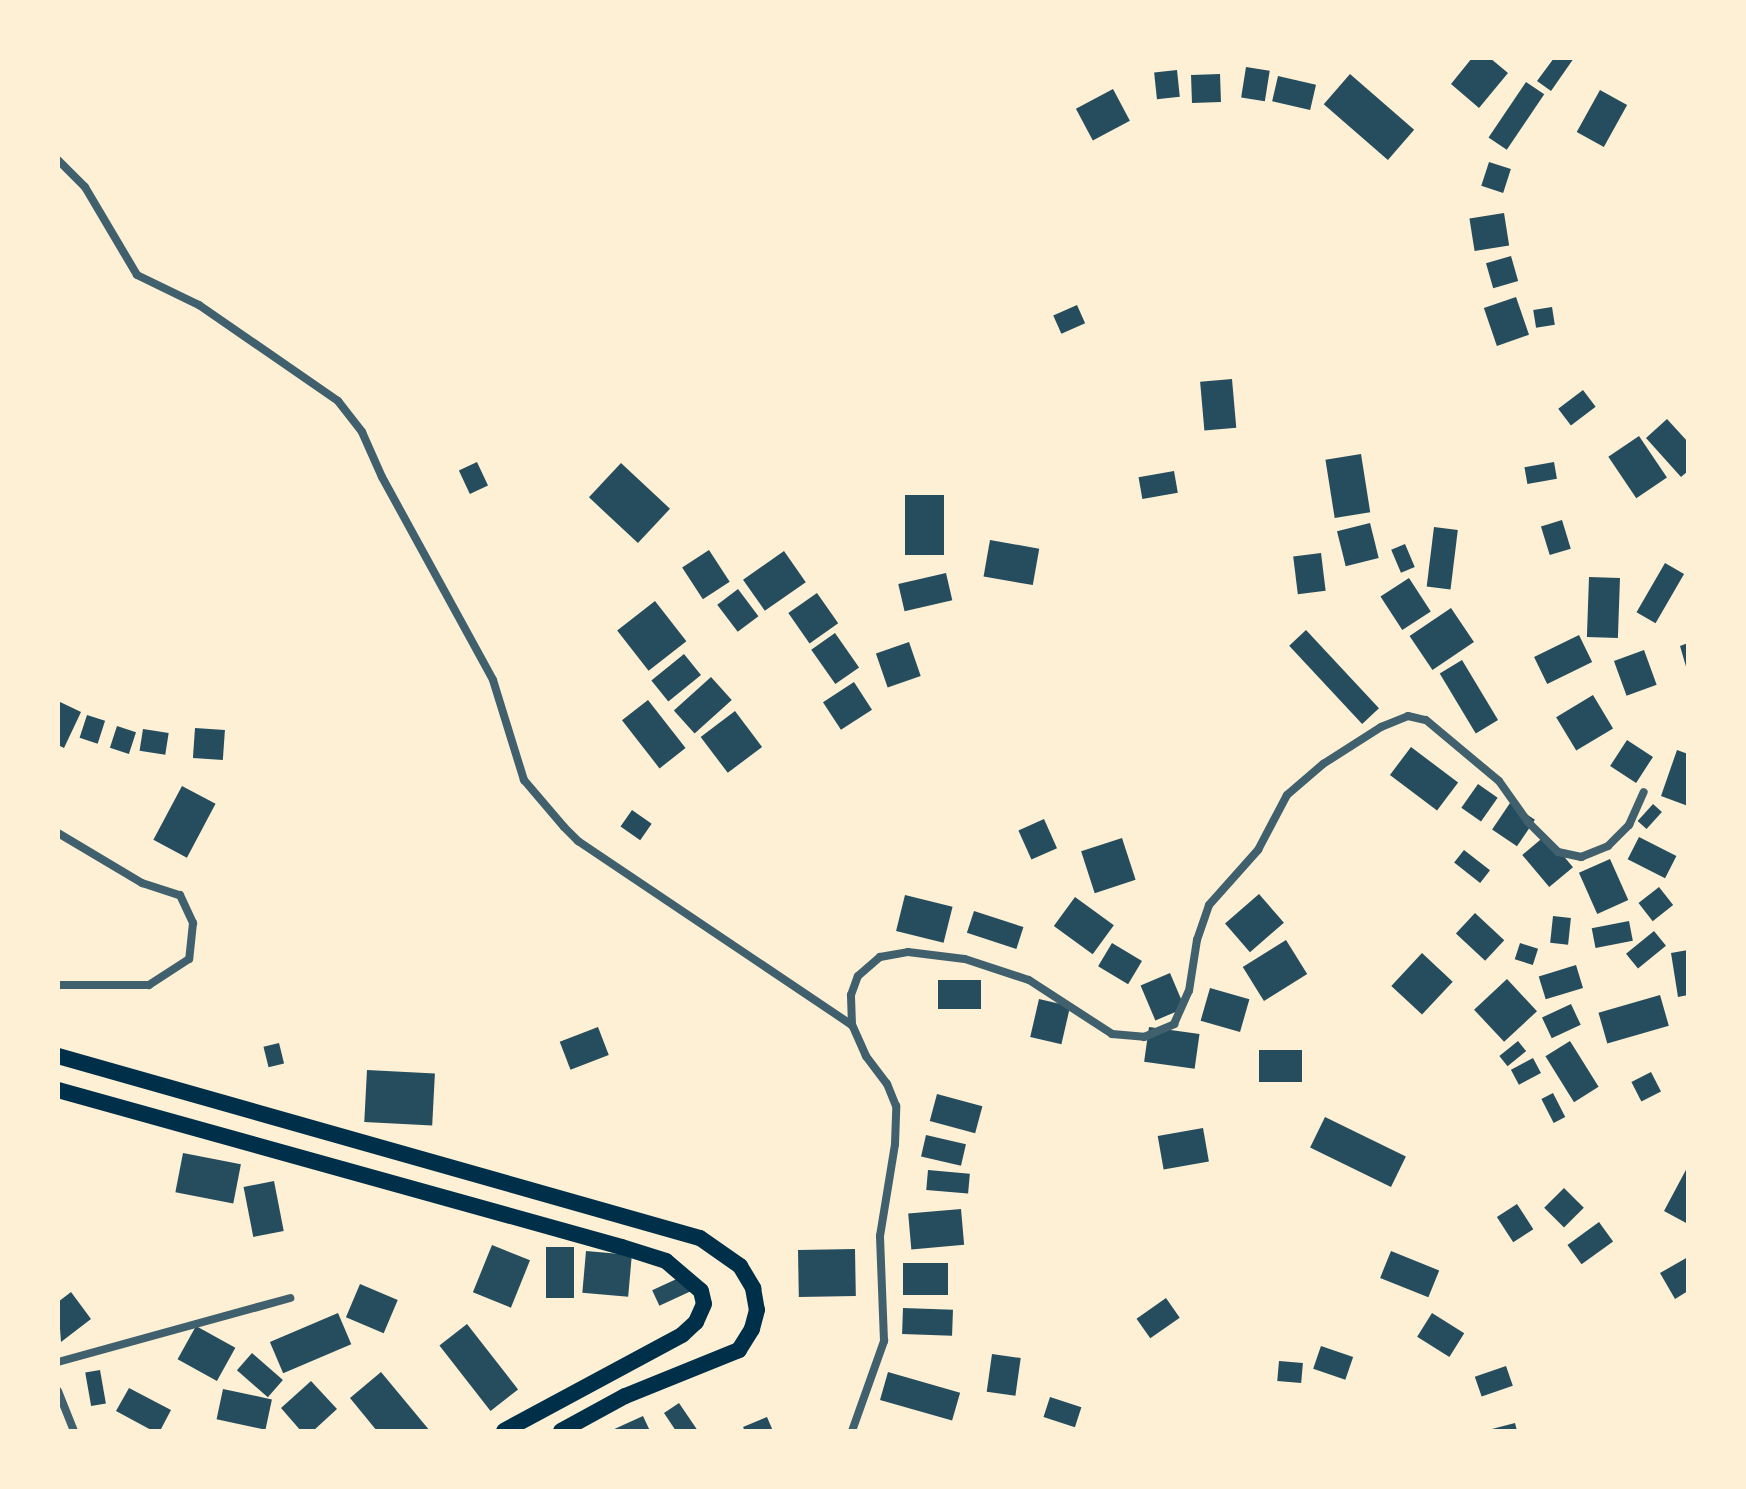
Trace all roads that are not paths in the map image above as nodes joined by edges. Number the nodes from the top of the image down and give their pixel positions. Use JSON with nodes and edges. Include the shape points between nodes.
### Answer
{"nodes":[{"id":1,"x":58,"y":160,"type":"edge"},
{"id":2,"x":1644,"y":792,"type":"dead end"},
{"id":3,"x":58,"y":833,"type":"edge"},
{"id":4,"x":58,"y":985,"type":"edge"},
{"id":5,"x":852,"y":1025,"type":"junction"},
{"id":6,"x":58,"y":1056,"type":"edge"},
{"id":7,"x":58,"y":1090,"type":"edge"},
{"id":8,"x":290,"y":1298,"type":"dead end"},
{"id":9,"x":58,"y":1362,"type":"edge"},
{"id":10,"x":58,"y":1391,"type":"edge"},
{"id":11,"x":74,"y":1431,"type":"edge"},
{"id":12,"x":504,"y":1431,"type":"edge"},
{"id":13,"x":561,"y":1431,"type":"edge"},
{"id":14,"x":852,"y":1431,"type":"edge"}],
"edges":[{"from":1,"to":5,"type":"street","via":[[85,187],[137,275],[199,305],[338,401],[362,432],[493,680],[524,780],[555,817],[578,841]]},
{"from":2,"to":5,"type":"street","via":[[1629,825],[1608,846],[1581,857],[1558,852],[1499,781],[1426,720],[1408,716],[1334,757],[1287,795],[1258,850],[1209,905],[1189,991],[1174,1024],[1144,1037],[1112,1034],[1029,980],[965,959],[908,952],[880,957],[858,976],[851,995]]},
{"from":3,"to":4,"type":"street","via":[[142,883],[180,895],[193,923],[189,959],[149,985]]},
{"from":5,"to":14,"type":"street","via":[[896,1106],[880,1236],[884,1341]]},
{"from":6,"to":13,"type":"main road","via":[[700,1238],[740,1266],[753,1288],[757,1310],[739,1350],[625,1396]]},
{"from":7,"to":12,"type":"main road","via":[[636,1251],[666,1261],[701,1291],[704,1304],[682,1335]]},
{"from":8,"to":9,"type":"street"},
{"from":10,"to":11,"type":"street"}]}
